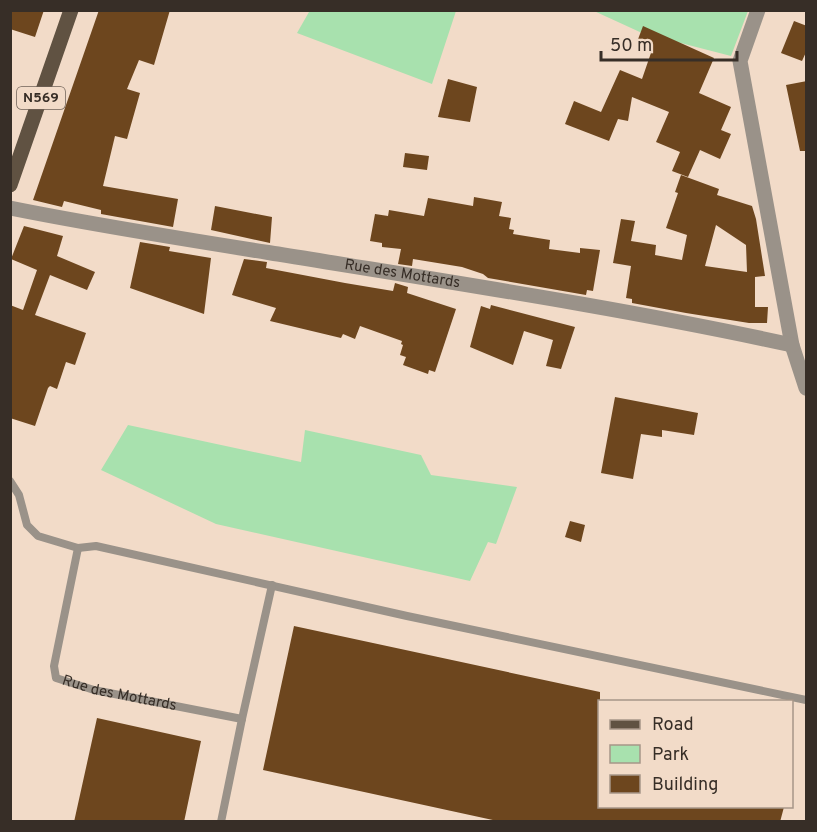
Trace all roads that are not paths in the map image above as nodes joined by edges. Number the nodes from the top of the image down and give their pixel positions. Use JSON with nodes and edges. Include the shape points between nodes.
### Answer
{"nodes":[{"id":1,"x":71,"y":10,"type":"edge"},
{"id":2,"x":758,"y":10,"type":"edge"},
{"id":3,"x":10,"y":184,"type":"edge"},
{"id":4,"x":10,"y":208,"type":"edge"},
{"id":5,"x":792,"y":345,"type":"junction"},
{"id":6,"x":807,"y":388,"type":"edge"},
{"id":7,"x":10,"y":481,"type":"edge"},
{"id":8,"x":78,"y":548,"type":"junction"},
{"id":9,"x":272,"y":585,"type":"junction"},
{"id":10,"x":807,"y":700,"type":"edge"},
{"id":11,"x":242,"y":719,"type":"junction"},
{"id":12,"x":221,"y":822,"type":"edge"}],
"edges":[{"from":1,"to":3,"type":"main road","number":"N569"},
{"from":2,"to":5,"type":"street","via":[[740,61]]},
{"from":4,"to":5,"type":"street","name":"Rue des Mottards"},
{"from":5,"to":6,"type":"street"},
{"from":7,"to":8,"type":"lane","via":[[19,495],[27,525],[38,536]]},
{"from":8,"to":9,"type":"lane","via":[[96,546]]},
{"from":8,"to":11,"type":"lane","name":"Rue des Mottards","via":[[54,666],[56,678],[94,690]]},
{"from":9,"to":10,"type":"lane"},
{"from":9,"to":11,"type":"lane"},
{"from":11,"to":12,"type":"lane"}]}
